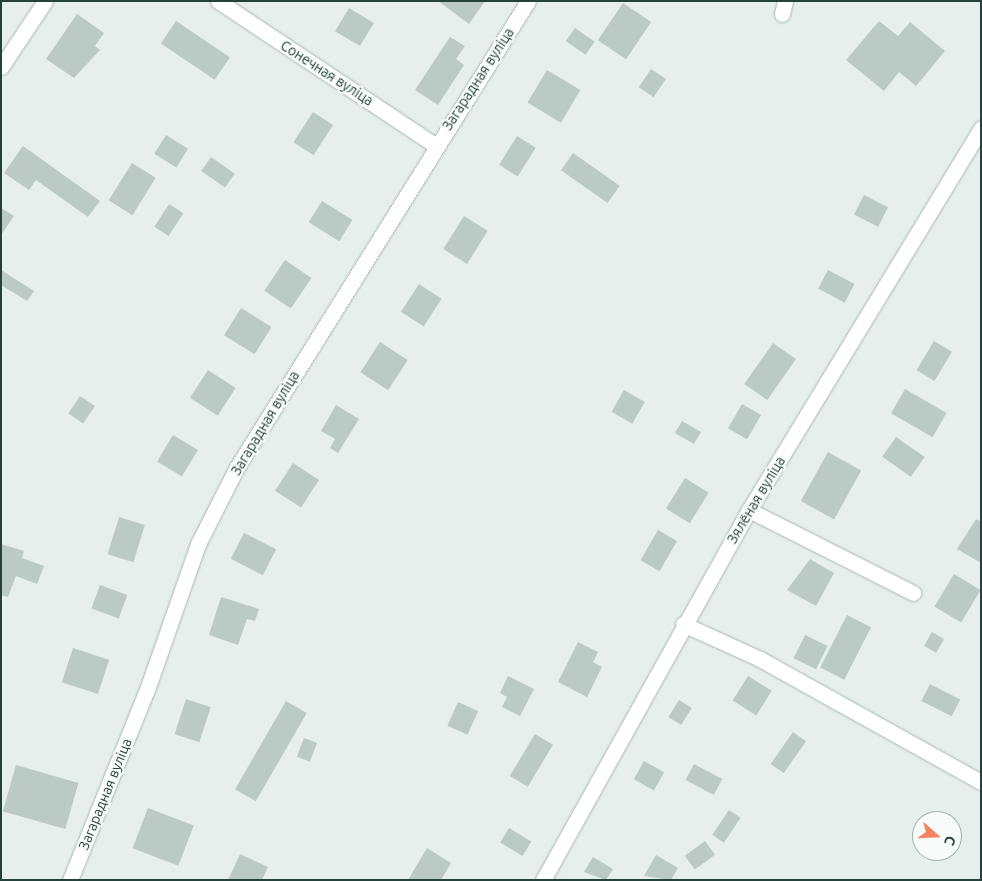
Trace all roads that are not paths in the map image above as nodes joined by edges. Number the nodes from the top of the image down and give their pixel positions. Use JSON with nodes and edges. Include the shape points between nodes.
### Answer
{"nodes":[{"id":1,"x":45,"y":1,"type":"edge"},
{"id":2,"x":218,"y":1,"type":"edge"},
{"id":3,"x":528,"y":1,"type":"edge"},
{"id":4,"x":1,"y":67,"type":"edge"},
{"id":5,"x":981,"y":128,"type":"edge"},
{"id":6,"x":435,"y":145,"type":"junction"},
{"id":7,"x":749,"y":510,"type":"junction"},
{"id":8,"x":913,"y":593,"type":"dead end"},
{"id":9,"x":683,"y":624,"type":"junction"},
{"id":10,"x":981,"y":782,"type":"edge"},
{"id":11,"x":70,"y":880,"type":"edge"},
{"id":12,"x":543,"y":880,"type":"edge"}],
"edges":[{"from":1,"to":4,"type":"street"},
{"from":2,"to":6,"type":"street","name":"Сонечная вуліца"},
{"from":3,"to":6,"type":"street","name":"Загарадная вуліца"},
{"from":5,"to":7,"type":"street","name":"Зялёная вуліца"},
{"from":6,"to":11,"type":"street","name":"Загарадная вуліца","via":[[236,469],[198,544],[148,687]]},
{"from":7,"to":8,"type":"street"},
{"from":7,"to":9,"type":"street","name":"Зялёная вуліца"},
{"from":9,"to":10,"type":"street","via":[[760,660]]},
{"from":9,"to":12,"type":"street","name":"Зялёная вуліца"}]}
